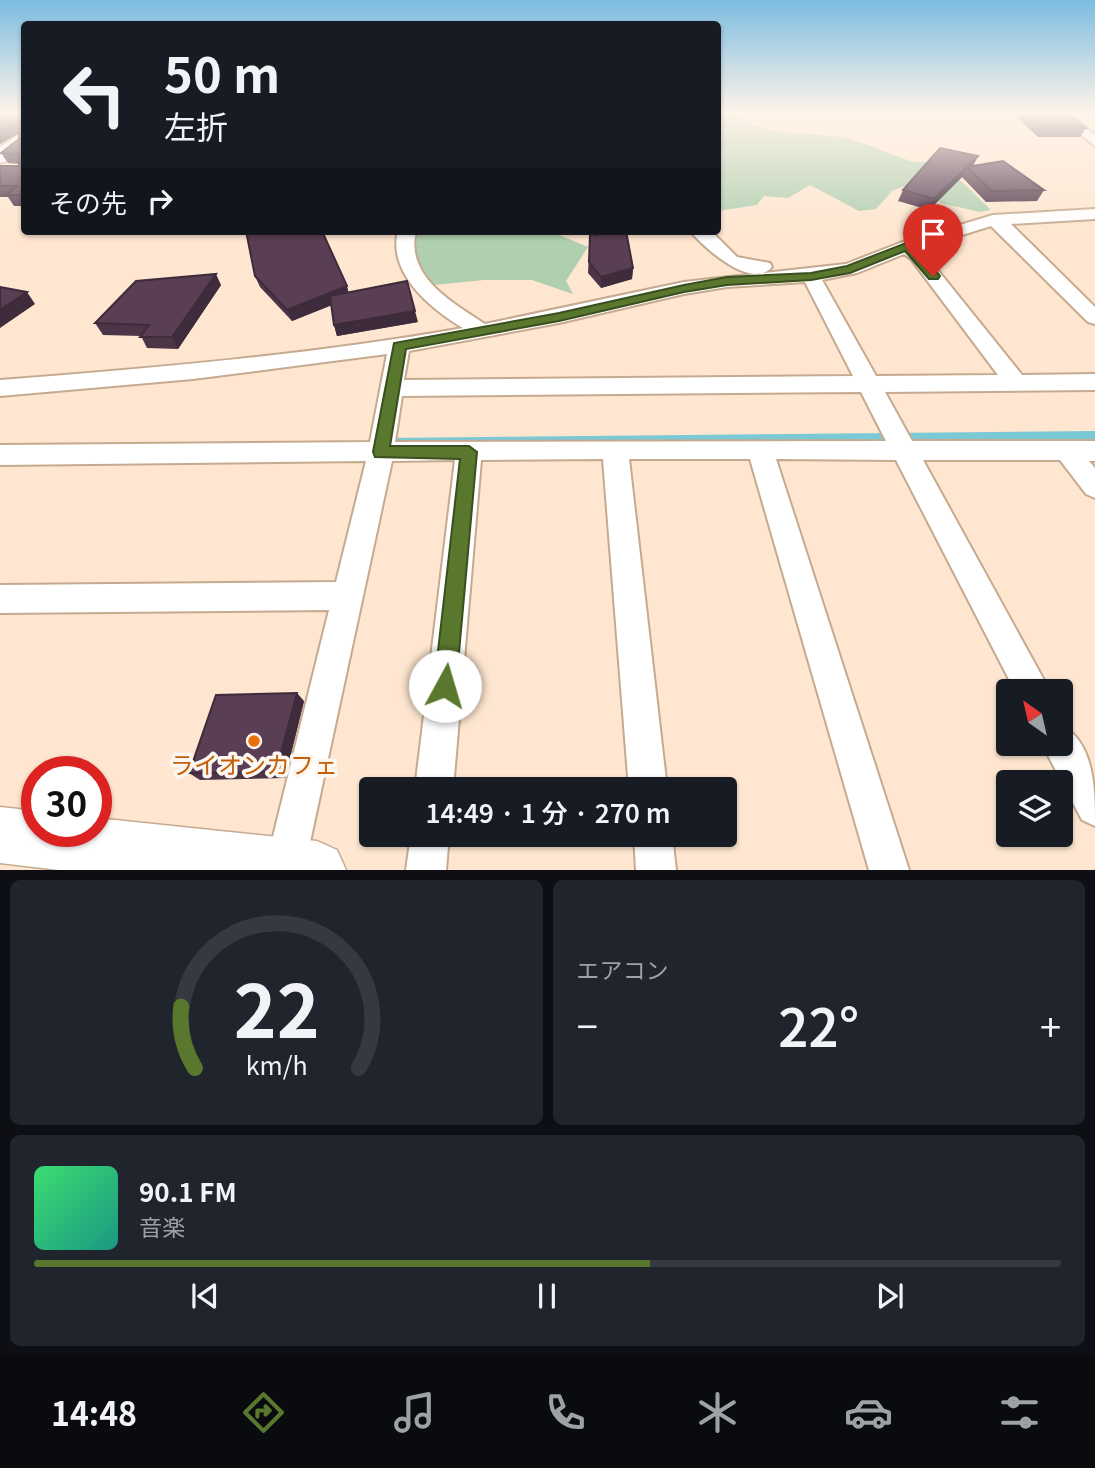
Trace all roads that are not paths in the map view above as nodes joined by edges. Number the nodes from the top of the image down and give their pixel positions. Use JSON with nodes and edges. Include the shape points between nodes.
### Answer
{"nodes":[{"id":1,"x":1091,"y":218,"type":"edge"},
{"id":2,"x":993,"y":220,"type":"junction"},
{"id":3,"x":406,"y":235,"type":"edge"},
{"id":4,"x":706,"y":235,"type":"edge"},
{"id":5,"x":906,"y":247,"type":"junction"},
{"id":6,"x":802,"y":277,"type":"junction"},
{"id":7,"x":1095,"y":318,"type":"edge"},
{"id":8,"x":481,"y":331,"type":"junction"},
{"id":9,"x":399,"y":346,"type":"junction"},
{"id":10,"x":1015,"y":382,"type":"junction"},
{"id":11,"x":1095,"y":382,"type":"edge"},
{"id":12,"x":871,"y":384,"type":"junction"},
{"id":13,"x":0,"y":388,"type":"edge"},
{"id":14,"x":391,"y":388,"type":"junction"},
{"id":15,"x":615,"y":449,"type":"junction"},
{"id":16,"x":760,"y":450,"type":"junction"},
{"id":17,"x":1095,"y":450,"type":"edge"},
{"id":18,"x":904,"y":451,"type":"junction"},
{"id":19,"x":1067,"y":451,"type":"junction"},
{"id":20,"x":381,"y":452,"type":"junction"},
{"id":21,"x":469,"y":452,"type":"junction"},
{"id":22,"x":0,"y":455,"type":"edge"},
{"id":23,"x":1095,"y":487,"type":"edge"},
{"id":24,"x":349,"y":596,"type":"junction"},
{"id":25,"x":0,"y":599,"type":"edge"},
{"id":26,"x":1027,"y":679,"type":"edge"},
{"id":27,"x":1067,"y":756,"type":"edge"},
{"id":28,"x":435,"y":777,"type":"edge"},
{"id":29,"x":648,"y":777,"type":"edge"},
{"id":30,"x":1095,"y":807,"type":"edge"},
{"id":31,"x":0,"y":835,"type":"edge"},
{"id":32,"x":429,"y":847,"type":"edge"},
{"id":33,"x":654,"y":847,"type":"edge"},
{"id":34,"x":302,"y":867,"type":"edge"},
{"id":35,"x":426,"y":870,"type":"edge"},
{"id":36,"x":656,"y":870,"type":"edge"},
{"id":37,"x":889,"y":870,"type":"edge"}],
"edges":[{"from":1,"to":2,"type":"street"},
{"from":2,"to":5,"type":"street"},
{"from":2,"to":7,"type":"street"},
{"from":3,"to":8,"type":"street","via":[[404,252],[410,268],[448,310]]},
{"from":4,"to":6,"type":"street","via":[[737,267],[770,267]]},
{"from":5,"to":6,"type":"street","via":[[850,269]]},
{"from":5,"to":10,"type":"street","via":[[917,255]]},
{"from":6,"to":8,"type":"street","via":[[695,286]]},
{"from":6,"to":12,"type":"street"},
{"from":8,"to":9,"type":"street"},
{"from":9,"to":13,"type":"street","via":[[193,372]]},
{"from":9,"to":14,"type":"street"},
{"from":10,"to":11,"type":"street"},
{"from":10,"to":12,"type":"street"},
{"from":12,"to":14,"type":"street"},
{"from":12,"to":18,"type":"street"},
{"from":14,"to":20,"type":"street"},
{"from":15,"to":16,"type":"street"},
{"from":15,"to":21,"type":"street"},
{"from":15,"to":29,"type":"street"},
{"from":16,"to":18,"type":"street"},
{"from":16,"to":37,"type":"street"},
{"from":17,"to":19,"type":"street"},
{"from":18,"to":19,"type":"street"},
{"from":18,"to":26,"type":"street"},
{"from":19,"to":23,"type":"street"},
{"from":20,"to":21,"type":"street"},
{"from":20,"to":22,"type":"street"},
{"from":20,"to":24,"type":"street"},
{"from":21,"to":28,"type":"street"},
{"from":24,"to":25,"type":"street"},
{"from":24,"to":34,"type":"street"},
{"from":27,"to":30,"type":"street"},
{"from":31,"to":34,"type":"street"},
{"from":32,"to":35,"type":"street"},
{"from":33,"to":36,"type":"street"}]}
